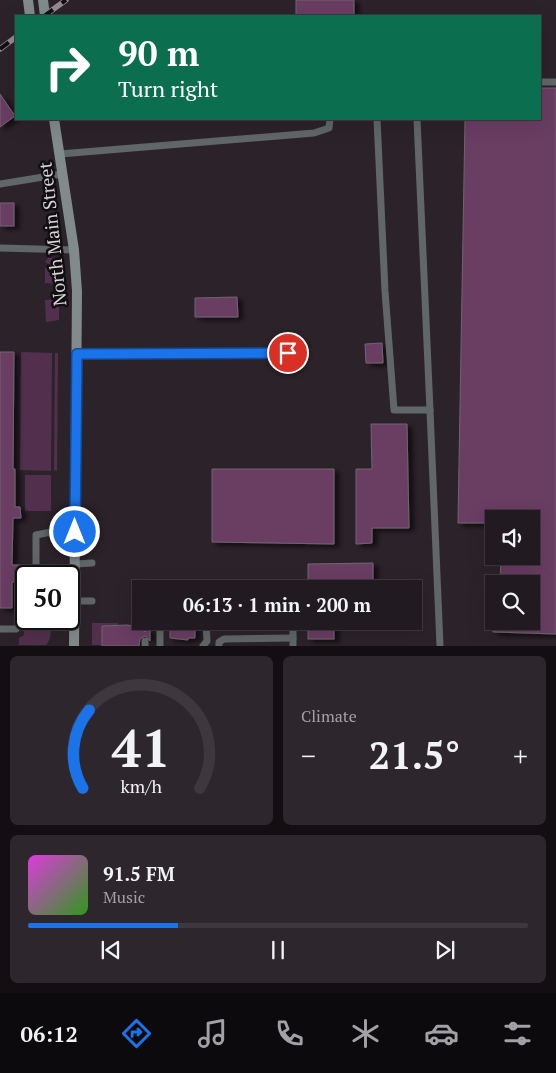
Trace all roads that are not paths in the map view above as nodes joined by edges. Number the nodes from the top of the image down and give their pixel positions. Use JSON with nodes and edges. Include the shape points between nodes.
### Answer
{"nodes":[{"id":1,"x":28,"y":0,"type":"edge"},
{"id":2,"x":43,"y":0,"type":"edge"},
{"id":3,"x":30,"y":15,"type":"edge"},
{"id":4,"x":46,"y":15,"type":"edge"},
{"id":5,"x":541,"y":82,"type":"edge"},
{"id":6,"x":556,"y":82,"type":"edge"},
{"id":7,"x":54,"y":120,"type":"edge"},
{"id":8,"x":330,"y":120,"type":"edge"},
{"id":9,"x":377,"y":120,"type":"edge"},
{"id":10,"x":417,"y":120,"type":"edge"},
{"id":11,"x":60,"y":154,"type":"junction"},
{"id":12,"x":62,"y":174,"type":"junction"},
{"id":13,"x":0,"y":184,"type":"edge"},
{"id":14,"x":0,"y":248,"type":"edge"},
{"id":15,"x":74,"y":250,"type":"junction"},
{"id":16,"x":288,"y":353,"type":"dead end"},
{"id":17,"x":77,"y":354,"type":"junction"},
{"id":18,"x":430,"y":410,"type":"junction"},
{"id":19,"x":75,"y":532,"type":"junction"},
{"id":20,"x":92,"y":563,"type":"dead end"},
{"id":21,"x":76,"y":564,"type":"joint"},
{"id":22,"x":36,"y":565,"type":"edge"},
{"id":23,"x":80,"y":601,"type":"edge"},
{"id":24,"x":92,"y":601,"type":"dead end"},
{"id":25,"x":0,"y":629,"type":"edge"},
{"id":26,"x":15,"y":629,"type":"edge"},
{"id":27,"x":73,"y":630,"type":"edge"},
{"id":28,"x":160,"y":630,"type":"edge"},
{"id":29,"x":206,"y":630,"type":"edge"},
{"id":30,"x":293,"y":642,"type":"edge"},
{"id":31,"x":74,"y":646,"type":"edge"},
{"id":32,"x":160,"y":646,"type":"edge"},
{"id":33,"x":203,"y":646,"type":"edge"},
{"id":34,"x":219,"y":646,"type":"edge"},
{"id":35,"x":440,"y":646,"type":"edge"}],
"edges":[{"from":1,"to":3,"type":"main road"},
{"from":2,"to":4,"type":"main road"},
{"from":5,"to":6,"type":"lane"},
{"from":7,"to":11,"type":"main road","name":"North Main Street"},
{"from":8,"to":11,"type":"lane","via":[[330,128],[314,133]]},
{"from":9,"to":18,"type":"lane","via":[[394,410]]},
{"from":10,"to":18,"type":"lane"},
{"from":11,"to":12,"type":"main road","name":"North Main Street"},
{"from":12,"to":13,"type":"lane"},
{"from":12,"to":15,"type":"main road","name":"North Main Street"},
{"from":14,"to":15,"type":"lane"},
{"from":15,"to":17,"type":"main road","name":"North Main Street"},
{"from":16,"to":17,"type":"lane"},
{"from":17,"to":19,"type":"main road","name":"North Main Street"},
{"from":18,"to":35,"type":"lane"},
{"from":19,"to":21,"type":"main road","name":"North Main Street"},
{"from":19,"to":22,"type":"lane","via":[[36,535]]},
{"from":20,"to":21,"type":"lane"},
{"from":23,"to":24,"type":"lane"},
{"from":25,"to":26,"type":"lane"},
{"from":27,"to":31,"type":"main road","name":"North Main Street"},
{"from":28,"to":32,"type":"lane"},
{"from":29,"to":33,"type":"lane","via":[[207,641]]},
{"from":30,"to":34,"type":"lane","via":[[224,639]]}]}
